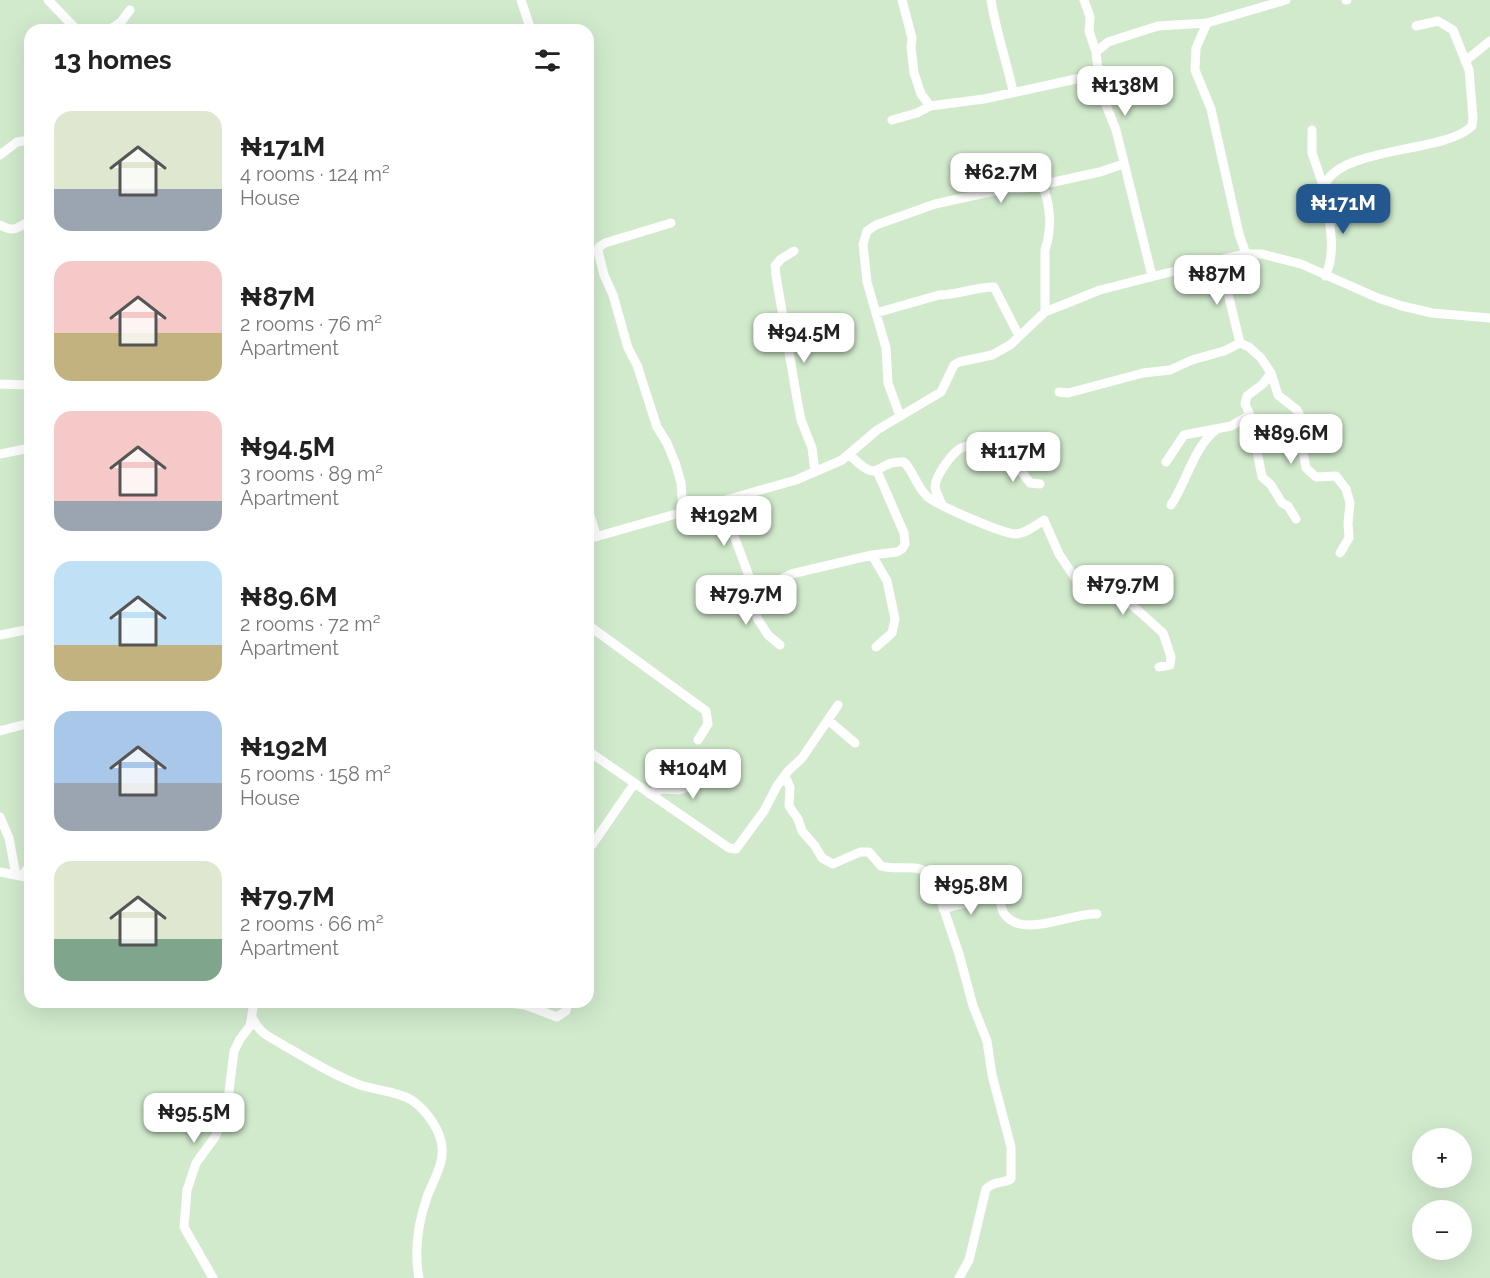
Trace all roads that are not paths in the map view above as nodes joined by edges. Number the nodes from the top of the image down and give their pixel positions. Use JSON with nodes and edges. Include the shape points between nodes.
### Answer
{"nodes":[{"id":1,"x":48,"y":0,"type":"edge"},
{"id":2,"x":521,"y":0,"type":"edge"},
{"id":3,"x":902,"y":0,"type":"edge"},
{"id":4,"x":990,"y":0,"type":"edge"},
{"id":5,"x":1084,"y":0,"type":"edge"},
{"id":6,"x":1286,"y":0,"type":"edge"},
{"id":7,"x":130,"y":10,"type":"dead end"},
{"id":8,"x":1207,"y":23,"type":"junction"},
{"id":9,"x":71,"y":24,"type":"edge"},
{"id":10,"x":118,"y":24,"type":"edge"},
{"id":11,"x":529,"y":24,"type":"edge"},
{"id":12,"x":1416,"y":26,"type":"dead end"},
{"id":13,"x":1490,"y":41,"type":"edge"},
{"id":14,"x":1096,"y":52,"type":"junction"},
{"id":15,"x":1465,"y":61,"type":"junction"},
{"id":16,"x":1098,"y":74,"type":"junction"},
{"id":17,"x":1013,"y":91,"type":"junction"},
{"id":18,"x":930,"y":106,"type":"junction"},
{"id":19,"x":892,"y":120,"type":"dead end"},
{"id":20,"x":1312,"y":130,"type":"dead end"},
{"id":21,"x":24,"y":141,"type":"edge"},
{"id":22,"x":0,"y":155,"type":"edge"},
{"id":23,"x":1123,"y":164,"type":"junction"},
{"id":24,"x":1041,"y":183,"type":"junction"},
{"id":25,"x":1324,"y":188,"type":"junction"},
{"id":26,"x":671,"y":223,"type":"dead end"},
{"id":27,"x":24,"y":224,"type":"edge"},
{"id":28,"x":0,"y":225,"type":"edge"},
{"id":29,"x":794,"y":251,"type":"dead end"},
{"id":30,"x":1246,"y":254,"type":"junction"},
{"id":31,"x":1214,"y":261,"type":"junction"},
{"id":32,"x":1152,"y":276,"type":"junction"},
{"id":33,"x":1325,"y":276,"type":"junction"},
{"id":34,"x":1045,"y":312,"type":"junction"},
{"id":35,"x":876,"y":313,"type":"junction"},
{"id":36,"x":1490,"y":318,"type":"edge"},
{"id":37,"x":1019,"y":336,"type":"junction"},
{"id":38,"x":1240,"y":343,"type":"junction"},
{"id":39,"x":1271,"y":373,"type":"junction"},
{"id":40,"x":0,"y":384,"type":"edge"},
{"id":41,"x":24,"y":385,"type":"edge"},
{"id":42,"x":1059,"y":393,"type":"dead end"},
{"id":43,"x":900,"y":416,"type":"junction"},
{"id":44,"x":1250,"y":416,"type":"junction"},
{"id":45,"x":1217,"y":429,"type":"junction"},
{"id":46,"x":24,"y":449,"type":"edge"},
{"id":47,"x":0,"y":454,"type":"edge"},
{"id":48,"x":849,"y":454,"type":"junction"},
{"id":49,"x":1166,"y":462,"type":"dead end"},
{"id":50,"x":878,"y":471,"type":"junction"},
{"id":51,"x":815,"y":472,"type":"junction"},
{"id":52,"x":1040,"y":484,"type":"dead end"},
{"id":53,"x":721,"y":501,"type":"junction"},
{"id":54,"x":1171,"y":504,"type":"dead end"},
{"id":55,"x":942,"y":505,"type":"junction"},
{"id":56,"x":683,"y":511,"type":"junction"},
{"id":57,"x":1296,"y":519,"type":"dead end"},
{"id":58,"x":594,"y":536,"type":"edge"},
{"id":59,"x":1340,"y":553,"type":"dead end"},
{"id":60,"x":872,"y":555,"type":"junction"},
{"id":61,"x":752,"y":584,"type":"junction"},
{"id":62,"x":24,"y":630,"type":"edge"},
{"id":63,"x":594,"y":630,"type":"edge"},
{"id":64,"x":0,"y":635,"type":"edge"},
{"id":65,"x":780,"y":645,"type":"dead end"},
{"id":66,"x":876,"y":647,"type":"dead end"},
{"id":67,"x":1159,"y":667,"type":"dead end"},
{"id":68,"x":838,"y":705,"type":"dead end"},
{"id":69,"x":828,"y":720,"type":"junction"},
{"id":70,"x":24,"y":724,"type":"edge"},
{"id":71,"x":0,"y":730,"type":"edge"},
{"id":72,"x":698,"y":740,"type":"dead end"},
{"id":73,"x":855,"y":743,"type":"dead end"},
{"id":74,"x":594,"y":755,"type":"edge"},
{"id":75,"x":716,"y":765,"type":"dead end"},
{"id":76,"x":785,"y":776,"type":"junction"},
{"id":77,"x":634,"y":784,"type":"junction"},
{"id":78,"x":649,"y":794,"type":"junction"},
{"id":79,"x":1,"y":821,"type":"edge"},
{"id":80,"x":594,"y":842,"type":"edge"},
{"id":81,"x":0,"y":872,"type":"edge"},
{"id":82,"x":23,"y":876,"type":"edge"},
{"id":83,"x":943,"y":909,"type":"junction"},
{"id":84,"x":1097,"y":914,"type":"dead end"},
{"id":85,"x":254,"y":1008,"type":"edge"},
{"id":86,"x":533,"y":1008,"type":"edge"},
{"id":87,"x":567,"y":1008,"type":"edge"},
{"id":88,"x":253,"y":1019,"type":"junction"},
{"id":89,"x":245,"y":1033,"type":"junction"},
{"id":90,"x":263,"y":1034,"type":"junction"},
{"id":91,"x":213,"y":1278,"type":"edge"},
{"id":92,"x":419,"y":1278,"type":"edge"},
{"id":93,"x":959,"y":1278,"type":"edge"}],
"edges":[{"from":1,"to":9,"type":"street"},
{"from":2,"to":11,"type":"street"},
{"from":3,"to":18,"type":"street","via":[[912,38],[914,74]]},
{"from":4,"to":17,"type":"street"},
{"from":5,"to":14,"type":"street"},
{"from":6,"to":8,"type":"street"},
{"from":7,"to":10,"type":"street"},
{"from":8,"to":14,"type":"street","via":[[1154,27],[1108,42]]},
{"from":8,"to":30,"type":"street","via":[[1196,48],[1195,70],[1211,109]]},
{"from":12,"to":15,"type":"street","via":[[1438,21],[1452,28]]},
{"from":13,"to":15,"type":"street"},
{"from":14,"to":16,"type":"street"},
{"from":15,"to":25,"type":"street","via":[[1470,74],[1470,129],[1436,143],[1358,160],[1328,179]]},
{"from":16,"to":17,"type":"street"},
{"from":16,"to":23,"type":"street"},
{"from":17,"to":18,"type":"street"},
{"from":18,"to":19,"type":"street"},
{"from":20,"to":25,"type":"street","via":[[1312,153]]},
{"from":21,"to":22,"type":"street"},
{"from":23,"to":24,"type":"street"},
{"from":23,"to":32,"type":"street"},
{"from":24,"to":34,"type":"street","via":[[1049,201]]},
{"from":24,"to":35,"type":"street","via":[[935,204],[870,228],[863,244],[867,282]]},
{"from":25,"to":33,"type":"street","via":[[1332,252]]},
{"from":26,"to":56,"type":"street","via":[[604,243],[598,251],[628,348],[679,475]]},
{"from":27,"to":28,"type":"street","via":[[10,230]]},
{"from":29,"to":51,"type":"street","via":[[775,266],[800,412]]},
{"from":30,"to":31,"type":"street"},
{"from":30,"to":33,"type":"street","via":[[1291,261]]},
{"from":31,"to":32,"type":"street"},
{"from":31,"to":38,"type":"street","via":[[1224,277]]},
{"from":32,"to":34,"type":"street","via":[[1100,290]]},
{"from":33,"to":36,"type":"street","via":[[1402,306]]},
{"from":34,"to":37,"type":"street"},
{"from":35,"to":37,"type":"street","via":[[939,295],[994,287]]},
{"from":35,"to":43,"type":"street","via":[[886,348],[888,383]]},
{"from":37,"to":43,"type":"street","via":[[992,356],[958,362],[941,392]]},
{"from":38,"to":39,"type":"street","via":[[1255,351]]},
{"from":38,"to":42,"type":"street","via":[[1170,370]]},
{"from":39,"to":44,"type":"street","via":[[1245,399]]},
{"from":39,"to":59,"type":"street","via":[[1278,395],[1294,406],[1300,416],[1299,434],[1306,468],[1316,477],[1336,476],[1346,489],[1350,534]]},
{"from":40,"to":41,"type":"street"},
{"from":43,"to":48,"type":"street"},
{"from":44,"to":45,"type":"street"},
{"from":44,"to":57,"type":"street","via":[[1262,477]]},
{"from":45,"to":49,"type":"street","via":[[1184,435]]},
{"from":45,"to":54,"type":"street","via":[[1195,455]]},
{"from":46,"to":47,"type":"street"},
{"from":48,"to":50,"type":"street","via":[[864,470]]},
{"from":48,"to":51,"type":"street"},
{"from":50,"to":55,"type":"street","via":[[904,462],[922,490]]},
{"from":50,"to":60,"type":"street","via":[[905,544],[897,552]]},
{"from":51,"to":53,"type":"street"},
{"from":52,"to":55,"type":"street","via":[[1030,483],[999,441],[992,441],[959,449],[946,463],[935,490]]},
{"from":53,"to":56,"type":"street"},
{"from":53,"to":61,"type":"street"},
{"from":55,"to":67,"type":"street","via":[[1016,534],[1044,520],[1077,582],[1101,577],[1163,633],[1171,657],[1170,665]]},
{"from":56,"to":58,"type":"street"},
{"from":60,"to":61,"type":"street","via":[[791,574],[766,587]]},
{"from":60,"to":66,"type":"street","via":[[887,581],[895,619],[892,633]]},
{"from":61,"to":65,"type":"street","via":[[757,618]]},
{"from":62,"to":64,"type":"street"},
{"from":63,"to":72,"type":"street","via":[[706,711],[708,724]]},
{"from":68,"to":69,"type":"street"},
{"from":69,"to":73,"type":"street"},
{"from":69,"to":76,"type":"street"},
{"from":70,"to":71,"type":"street"},
{"from":74,"to":77,"type":"street"},
{"from":75,"to":78,"type":"street","via":[[690,786]]},
{"from":76,"to":78,"type":"street","via":[[736,849]]},
{"from":76,"to":83,"type":"street","via":[[790,787],[789,806],[825,861],[833,864],[865,852],[873,854],[881,866],[924,869],[934,880]]},
{"from":77,"to":78,"type":"street"},
{"from":77,"to":80,"type":"street"},
{"from":79,"to":82,"type":"street"},
{"from":81,"to":82,"type":"street"},
{"from":83,"to":84,"type":"street","via":[[994,896],[999,897],[1007,917],[1023,924]]},
{"from":83,"to":93,"type":"street","via":[[987,1041],[1012,1156],[1011,1179],[986,1189],[969,1260]]},
{"from":85,"to":88,"type":"street"},
{"from":86,"to":87,"type":"street","via":[[557,1017]]},
{"from":88,"to":89,"type":"street"},
{"from":88,"to":90,"type":"street"},
{"from":89,"to":90,"type":"street"},
{"from":89,"to":91,"type":"street","via":[[234,1051],[227,1108],[215,1137],[196,1163],[187,1190],[184,1227]]},
{"from":90,"to":92,"type":"street","via":[[358,1084],[408,1098],[438,1131],[442,1155],[422,1214]]}]}
